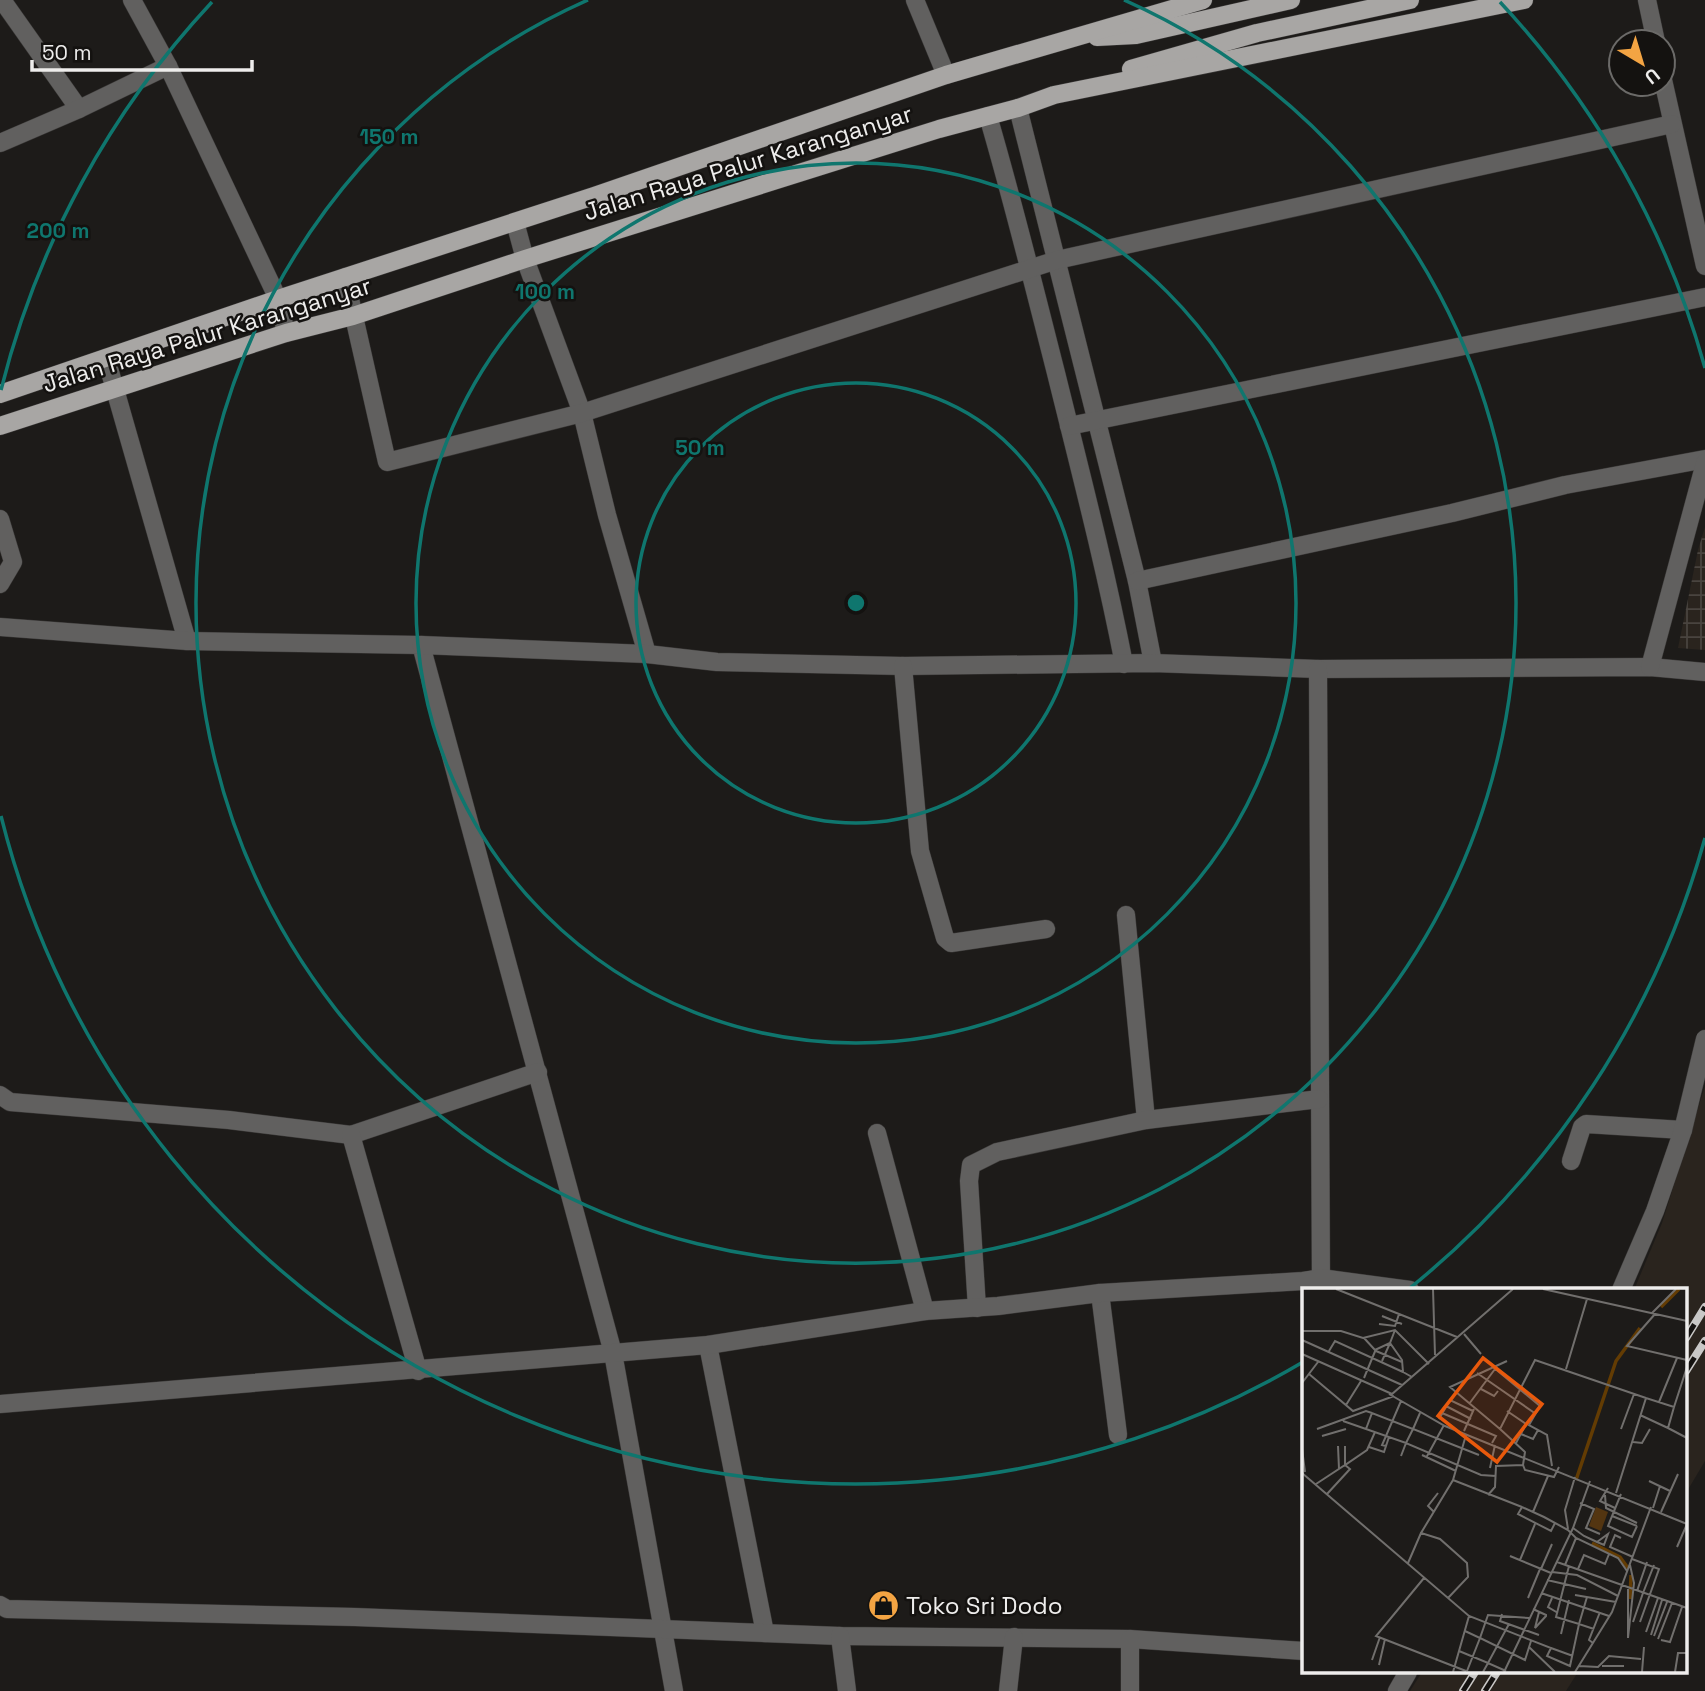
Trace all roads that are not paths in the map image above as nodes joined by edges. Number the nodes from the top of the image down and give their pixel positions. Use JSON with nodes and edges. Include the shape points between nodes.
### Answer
{"nodes":[{"id":1,"x":2,"y":0,"type":"edge"},
{"id":2,"x":132,"y":0,"type":"edge"},
{"id":3,"x":915,"y":0,"type":"edge"},
{"id":4,"x":1203,"y":0,"type":"edge"},
{"id":5,"x":1291,"y":0,"type":"edge"},
{"id":6,"x":1410,"y":0,"type":"edge"},
{"id":7,"x":1524,"y":0,"type":"edge"},
{"id":8,"x":1647,"y":0,"type":"edge"},
{"id":9,"x":1653,"y":28,"type":"edge"},
{"id":10,"x":1076,"y":36,"type":"junction"},
{"id":11,"x":168,"y":66,"type":"junction"},
{"id":12,"x":946,"y":75,"type":"junction"},
{"id":13,"x":1078,"y":90,"type":"junction"},
{"id":14,"x":1667,"y":98,"type":"edge"},
{"id":15,"x":1018,"y":108,"type":"junction"},
{"id":16,"x":79,"y":109,"type":"junction"},
{"id":17,"x":988,"y":116,"type":"junction"},
{"id":18,"x":1672,"y":124,"type":"junction"},
{"id":19,"x":0,"y":144,"type":"edge"},
{"id":20,"x":515,"y":222,"type":"junction"},
{"id":21,"x":525,"y":259,"type":"junction"},
{"id":22,"x":1057,"y":260,"type":"junction"},
{"id":23,"x":1705,"y":266,"type":"edge"},
{"id":24,"x":1030,"y":269,"type":"junction"},
{"id":25,"x":345,"y":277,"type":"junction"},
{"id":26,"x":1705,"y":297,"type":"edge"},
{"id":27,"x":278,"y":299,"type":"junction"},
{"id":28,"x":353,"y":316,"type":"junction"},
{"id":29,"x":285,"y":333,"type":"junction"},
{"id":30,"x":106,"y":358,"type":"junction"},
{"id":31,"x":116,"y":388,"type":"junction"},
{"id":32,"x":0,"y":394,"type":"edge"},
{"id":33,"x":582,"y":413,"type":"junction"},
{"id":34,"x":1097,"y":420,"type":"junction"},
{"id":35,"x":0,"y":426,"type":"edge"},
{"id":36,"x":1069,"y":426,"type":"junction"},
{"id":37,"x":1705,"y":461,"type":"edge"},
{"id":38,"x":0,"y":519,"type":"edge"},
{"id":39,"x":1137,"y":581,"type":"junction"},
{"id":40,"x":0,"y":584,"type":"edge"},
{"id":41,"x":0,"y":627,"type":"edge"},
{"id":42,"x":187,"y":640,"type":"junction"},
{"id":43,"x":421,"y":645,"type":"junction"},
{"id":44,"x":647,"y":654,"type":"junction"},
{"id":45,"x":1153,"y":663,"type":"junction"},
{"id":46,"x":1124,"y":664,"type":"junction"},
{"id":47,"x":903,"y":666,"type":"junction"},
{"id":48,"x":1650,"y":667,"type":"junction"},
{"id":49,"x":1318,"y":669,"type":"junction"},
{"id":50,"x":1705,"y":672,"type":"edge"},
{"id":51,"x":1126,"y":915,"type":"dead end"},
{"id":52,"x":1046,"y":929,"type":"dead end"},
{"id":53,"x":1705,"y":1039,"type":"edge"},
{"id":54,"x":538,"y":1072,"type":"junction"},
{"id":55,"x":0,"y":1096,"type":"edge"},
{"id":56,"x":1319,"y":1099,"type":"junction"},
{"id":57,"x":1146,"y":1121,"type":"junction"},
{"id":58,"x":1683,"y":1130,"type":"junction"},
{"id":59,"x":877,"y":1133,"type":"dead end"},
{"id":60,"x":351,"y":1135,"type":"junction"},
{"id":61,"x":1571,"y":1161,"type":"dead end"},
{"id":62,"x":1321,"y":1284,"type":"edge"},
{"id":63,"x":1380,"y":1288,"type":"edge"},
{"id":64,"x":1622,"y":1288,"type":"edge"},
{"id":65,"x":1100,"y":1293,"type":"junction"},
{"id":66,"x":977,"y":1308,"type":"junction"},
{"id":67,"x":925,"y":1311,"type":"junction"},
{"id":68,"x":708,"y":1345,"type":"junction"},
{"id":69,"x":613,"y":1353,"type":"junction"},
{"id":70,"x":418,"y":1371,"type":"junction"},
{"id":71,"x":0,"y":1404,"type":"edge"},
{"id":72,"x":1118,"y":1434,"type":"dead end"},
{"id":73,"x":0,"y":1605,"type":"edge"},
{"id":74,"x":664,"y":1630,"type":"junction"},
{"id":75,"x":765,"y":1633,"type":"junction"},
{"id":76,"x":840,"y":1636,"type":"junction"},
{"id":77,"x":1014,"y":1637,"type":"junction"},
{"id":78,"x":1130,"y":1639,"type":"junction"},
{"id":79,"x":1302,"y":1651,"type":"edge"},
{"id":80,"x":1407,"y":1674,"type":"edge"},
{"id":81,"x":674,"y":1691,"type":"edge"},
{"id":82,"x":847,"y":1691,"type":"edge"},
{"id":83,"x":1009,"y":1691,"type":"edge"},
{"id":84,"x":1130,"y":1691,"type":"edge"},
{"id":85,"x":1397,"y":1691,"type":"edge"}],
"edges":[{"from":1,"to":16,"type":"street"},
{"from":2,"to":11,"type":"street"},
{"from":3,"to":12,"type":"street"},
{"from":4,"to":10,"type":"main road","name":"Jalan Raya Palur Karanganyar"},
{"from":5,"to":10,"type":"main road","via":[[1136,35]]},
{"from":6,"to":13,"type":"main road","via":[[1257,33],[1124,71]]},
{"from":7,"to":13,"type":"main road","name":"Jalan Raya Palur Karanganyar"},
{"from":8,"to":9,"type":"street"},
{"from":10,"to":12,"type":"main road","name":"Jalan Raya Palur Karanganyar"},
{"from":11,"to":16,"type":"street"},
{"from":11,"to":27,"type":"street"},
{"from":12,"to":20,"type":"main road","name":"Jalan Raya Palur Karanganyar"},
{"from":13,"to":15,"type":"main road","name":"Jalan Raya Palur Karanganyar"},
{"from":14,"to":18,"type":"street"},
{"from":15,"to":17,"type":"main road","name":"Jalan Raya Palur Karanganyar"},
{"from":15,"to":22,"type":"street"},
{"from":16,"to":19,"type":"street"},
{"from":17,"to":21,"type":"main road","name":"Jalan Raya Palur Karanganyar"},
{"from":17,"to":24,"type":"street"},
{"from":18,"to":22,"type":"street"},
{"from":18,"to":23,"type":"street"},
{"from":20,"to":21,"type":"street"},
{"from":20,"to":25,"type":"main road","name":"Jalan Raya Palur Karanganyar"},
{"from":21,"to":28,"type":"main road","name":"Jalan Raya Palur Karanganyar"},
{"from":21,"to":33,"type":"street"},
{"from":22,"to":24,"type":"street"},
{"from":22,"to":34,"type":"street"},
{"from":24,"to":33,"type":"street"},
{"from":24,"to":36,"type":"street"},
{"from":25,"to":27,"type":"main road","name":"Jalan Raya Palur Karanganyar"},
{"from":25,"to":28,"type":"street"},
{"from":26,"to":34,"type":"street"},
{"from":27,"to":29,"type":"street"},
{"from":27,"to":30,"type":"main road","name":"Jalan Raya Palur Karanganyar"},
{"from":28,"to":29,"type":"main road","name":"Jalan Raya Palur Karanganyar"},
{"from":28,"to":33,"type":"street","via":[[387,463]]},
{"from":29,"to":31,"type":"main road","name":"Jalan Raya Palur Karanganyar"},
{"from":30,"to":31,"type":"street"},
{"from":30,"to":32,"type":"main road","name":"Jalan Raya Palur Karanganyar"},
{"from":31,"to":35,"type":"main road","name":"Jalan Raya Palur Karanganyar"},
{"from":31,"to":42,"type":"street"},
{"from":33,"to":44,"type":"street"},
{"from":34,"to":36,"type":"street"},
{"from":34,"to":39,"type":"street"},
{"from":36,"to":46,"type":"street"},
{"from":37,"to":39,"type":"street","via":[[1565,485]]},
{"from":37,"to":48,"type":"street"},
{"from":38,"to":40,"type":"street","via":[[13,562]]},
{"from":39,"to":45,"type":"street"},
{"from":41,"to":42,"type":"street"},
{"from":42,"to":43,"type":"street"},
{"from":43,"to":44,"type":"street"},
{"from":43,"to":54,"type":"street"},
{"from":44,"to":47,"type":"street","via":[[718,662]]},
{"from":45,"to":46,"type":"street"},
{"from":45,"to":49,"type":"street"},
{"from":46,"to":47,"type":"street"},
{"from":47,"to":52,"type":"street","via":[[920,851],[945,938],[951,943]]},
{"from":48,"to":49,"type":"street"},
{"from":48,"to":50,"type":"street"},
{"from":49,"to":56,"type":"street"},
{"from":51,"to":57,"type":"street"},
{"from":53,"to":58,"type":"street"},
{"from":54,"to":60,"type":"street"},
{"from":54,"to":69,"type":"street"},
{"from":55,"to":60,"type":"street","via":[[10,1102]]},
{"from":56,"to":57,"type":"street"},
{"from":56,"to":62,"type":"street"},
{"from":57,"to":66,"type":"street","via":[[997,1152],[971,1165]]},
{"from":58,"to":61,"type":"street","via":[[1586,1124]]},
{"from":58,"to":64,"type":"street"},
{"from":59,"to":67,"type":"street"},
{"from":60,"to":70,"type":"street"},
{"from":62,"to":63,"type":"street"},
{"from":62,"to":65,"type":"street","via":[[1303,1281]]},
{"from":65,"to":66,"type":"street"},
{"from":65,"to":72,"type":"street"},
{"from":66,"to":67,"type":"street"},
{"from":67,"to":68,"type":"street"},
{"from":68,"to":69,"type":"street"},
{"from":68,"to":75,"type":"street"},
{"from":69,"to":70,"type":"street"},
{"from":69,"to":74,"type":"street"},
{"from":70,"to":71,"type":"street"},
{"from":73,"to":74,"type":"street","via":[[7,1609]]},
{"from":74,"to":75,"type":"street"},
{"from":74,"to":81,"type":"street"},
{"from":75,"to":76,"type":"street"},
{"from":76,"to":77,"type":"street"},
{"from":76,"to":82,"type":"street"},
{"from":77,"to":78,"type":"street"},
{"from":77,"to":83,"type":"street"},
{"from":78,"to":79,"type":"street"},
{"from":78,"to":84,"type":"street"},
{"from":80,"to":85,"type":"street"}]}
